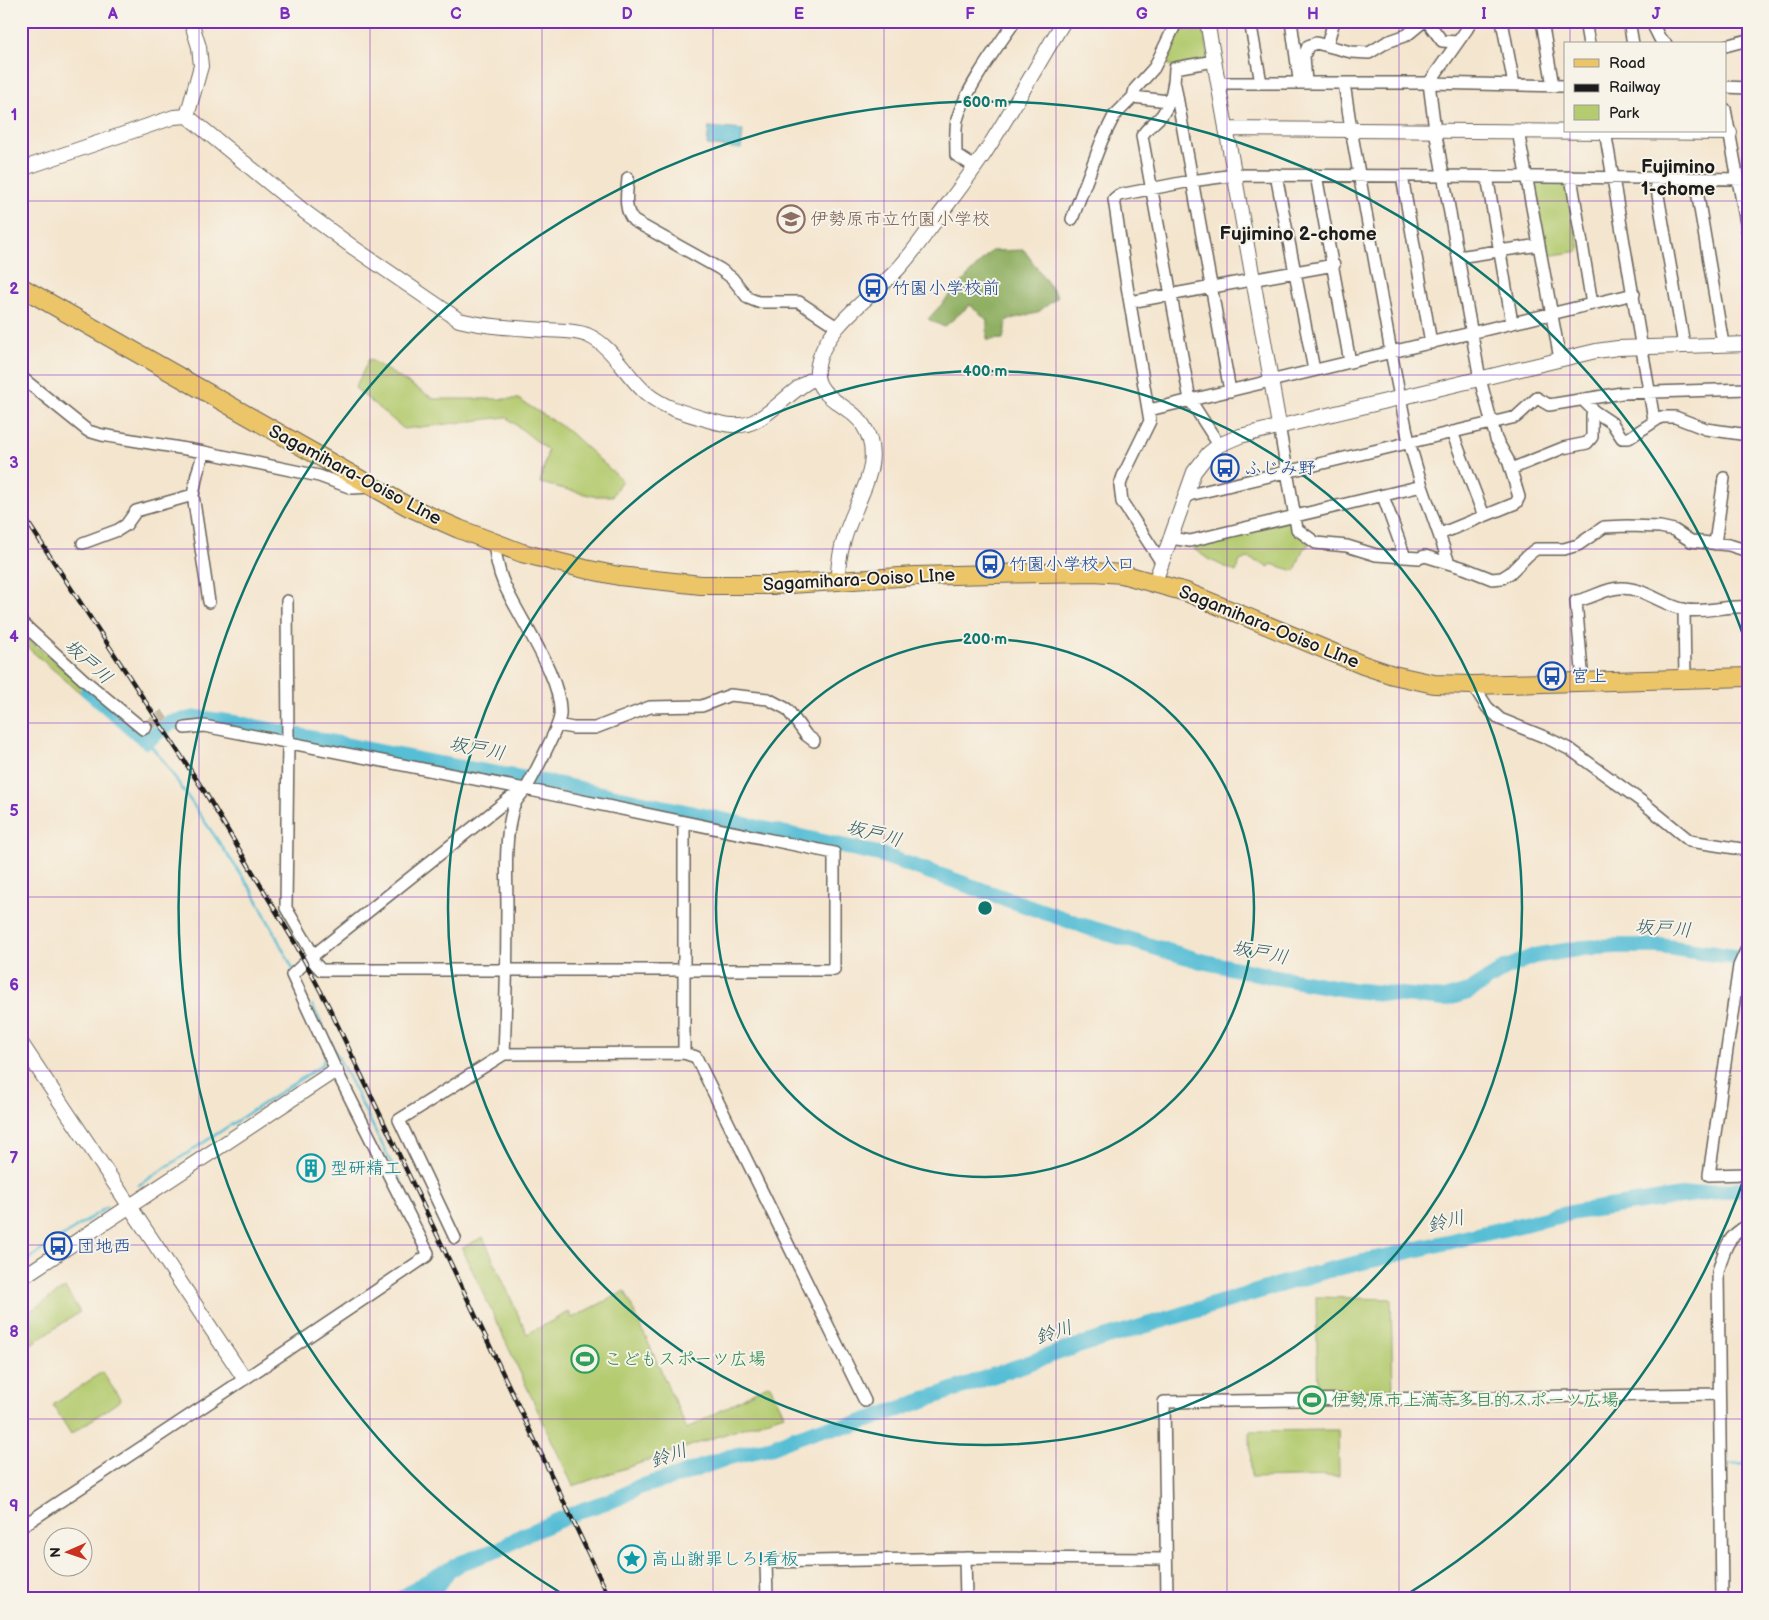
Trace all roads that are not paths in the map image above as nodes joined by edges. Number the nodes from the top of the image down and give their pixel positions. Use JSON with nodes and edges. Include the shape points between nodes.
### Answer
{"nodes":[{"id":1,"x":191,"y":21,"type":"edge"},
{"id":2,"x":1015,"y":21,"type":"edge"},
{"id":3,"x":1064,"y":21,"type":"edge"},
{"id":4,"x":1177,"y":21,"type":"edge"},
{"id":5,"x":1207,"y":21,"type":"edge"},
{"id":6,"x":1250,"y":21,"type":"edge"},
{"id":7,"x":1291,"y":21,"type":"edge"},
{"id":8,"x":1334,"y":21,"type":"edge"},
{"id":9,"x":1426,"y":21,"type":"edge"},
{"id":10,"x":1471,"y":21,"type":"edge"},
{"id":11,"x":1502,"y":21,"type":"edge"},
{"id":12,"x":1542,"y":21,"type":"edge"},
{"id":13,"x":1585,"y":21,"type":"edge"},
{"id":14,"x":1629,"y":21,"type":"edge"},
{"id":15,"x":1651,"y":21,"type":"edge"},
{"id":16,"x":1748,"y":40,"type":"edge"},
{"id":17,"x":1458,"y":42,"type":"junction"},
{"id":18,"x":1590,"y":42,"type":"edge"},
{"id":19,"x":1633,"y":42,"type":"edge"},
{"id":20,"x":1664,"y":42,"type":"edge"},
{"id":21,"x":1327,"y":45,"type":"junction"},
{"id":22,"x":1726,"y":46,"type":"edge"},
{"id":23,"x":1214,"y":61,"type":"junction"},
{"id":24,"x":1218,"y":83,"type":"junction"},
{"id":25,"x":1261,"y":83,"type":"junction"},
{"id":26,"x":1303,"y":83,"type":"junction"},
{"id":27,"x":1344,"y":83,"type":"junction"},
{"id":28,"x":1174,"y":84,"type":"junction"},
{"id":29,"x":1429,"y":84,"type":"junction"},
{"id":30,"x":1514,"y":85,"type":"junction"},
{"id":31,"x":1553,"y":86,"type":"junction"},
{"id":32,"x":1564,"y":86,"type":"edge"},
{"id":33,"x":1726,"y":88,"type":"edge"},
{"id":34,"x":1748,"y":88,"type":"edge"},
{"id":35,"x":1133,"y":97,"type":"junction"},
{"id":36,"x":1168,"y":101,"type":"junction"},
{"id":37,"x":1726,"y":114,"type":"edge"},
{"id":38,"x":187,"y":116,"type":"junction"},
{"id":39,"x":1226,"y":129,"type":"junction"},
{"id":40,"x":1351,"y":129,"type":"junction"},
{"id":41,"x":1435,"y":130,"type":"junction"},
{"id":42,"x":1518,"y":131,"type":"junction"},
{"id":43,"x":1564,"y":132,"type":"edge"},
{"id":44,"x":1605,"y":132,"type":"edge"},
{"id":45,"x":1730,"y":133,"type":"junction"},
{"id":46,"x":975,"y":167,"type":"junction"},
{"id":47,"x":21,"y":169,"type":"edge"},
{"id":48,"x":1276,"y":175,"type":"junction"},
{"id":49,"x":1316,"y":175,"type":"junction"},
{"id":50,"x":1235,"y":176,"type":"junction"},
{"id":51,"x":1359,"y":176,"type":"junction"},
{"id":52,"x":1402,"y":176,"type":"junction"},
{"id":53,"x":1443,"y":176,"type":"junction"},
{"id":54,"x":1487,"y":176,"type":"junction"},
{"id":55,"x":1527,"y":177,"type":"junction"},
{"id":56,"x":1571,"y":177,"type":"junction"},
{"id":57,"x":628,"y":178,"type":"dead end"},
{"id":58,"x":1613,"y":178,"type":"junction"},
{"id":59,"x":1655,"y":178,"type":"junction"},
{"id":60,"x":1695,"y":179,"type":"junction"},
{"id":61,"x":1743,"y":179,"type":"edge"},
{"id":62,"x":1191,"y":181,"type":"junction"},
{"id":63,"x":1151,"y":188,"type":"junction"},
{"id":64,"x":1072,"y":219,"type":"dead end"},
{"id":65,"x":1748,"y":234,"type":"edge"},
{"id":66,"x":1539,"y":245,"type":"junction"},
{"id":67,"x":1500,"y":251,"type":"junction"},
{"id":68,"x":1458,"y":257,"type":"junction"},
{"id":69,"x":1334,"y":265,"type":"junction"},
{"id":70,"x":1295,"y":272,"type":"junction"},
{"id":71,"x":1253,"y":280,"type":"junction"},
{"id":72,"x":21,"y":287,"type":"edge"},
{"id":73,"x":1211,"y":287,"type":"junction"},
{"id":74,"x":1171,"y":294,"type":"junction"},
{"id":75,"x":1634,"y":294,"type":"junction"},
{"id":76,"x":1130,"y":302,"type":"junction"},
{"id":77,"x":1592,"y":304,"type":"junction"},
{"id":78,"x":1552,"y":314,"type":"junction"},
{"id":79,"x":1512,"y":323,"type":"junction"},
{"id":80,"x":837,"y":327,"type":"junction"},
{"id":81,"x":1472,"y":333,"type":"junction"},
{"id":82,"x":1431,"y":343,"type":"junction"},
{"id":83,"x":1723,"y":344,"type":"junction"},
{"id":84,"x":1748,"y":344,"type":"edge"},
{"id":85,"x":1684,"y":345,"type":"junction"},
{"id":86,"x":1643,"y":346,"type":"junction"},
{"id":87,"x":1391,"y":352,"type":"junction"},
{"id":88,"x":1560,"y":359,"type":"junction"},
{"id":89,"x":1350,"y":362,"type":"junction"},
{"id":90,"x":1314,"y":370,"type":"junction"},
{"id":91,"x":21,"y":377,"type":"edge"},
{"id":92,"x":817,"y":377,"type":"junction"},
{"id":93,"x":1480,"y":379,"type":"junction"},
{"id":94,"x":1272,"y":381,"type":"junction"},
{"id":95,"x":1748,"y":389,"type":"edge"},
{"id":96,"x":1230,"y":391,"type":"junction"},
{"id":97,"x":1650,"y":392,"type":"junction"},
{"id":98,"x":1400,"y":397,"type":"junction"},
{"id":99,"x":1190,"y":400,"type":"junction"},
{"id":100,"x":1583,"y":400,"type":"junction"},
{"id":101,"x":1149,"y":410,"type":"junction"},
{"id":102,"x":1594,"y":411,"type":"junction"},
{"id":103,"x":1654,"y":420,"type":"junction"},
{"id":104,"x":1491,"y":423,"type":"junction"},
{"id":105,"x":1279,"y":425,"type":"junction"},
{"id":106,"x":1452,"y":432,"type":"junction"},
{"id":107,"x":1748,"y":435,"type":"edge"},
{"id":108,"x":1409,"y":442,"type":"junction"},
{"id":109,"x":1218,"y":445,"type":"junction"},
{"id":110,"x":204,"y":452,"type":"junction"},
{"id":111,"x":1511,"y":469,"type":"junction"},
{"id":112,"x":1287,"y":472,"type":"junction"},
{"id":113,"x":1726,"y":485,"type":"dead end"},
{"id":114,"x":1422,"y":486,"type":"junction"},
{"id":115,"x":372,"y":487,"type":"junction"},
{"id":116,"x":193,"y":495,"type":"junction"},
{"id":117,"x":1185,"y":496,"type":"junction"},
{"id":118,"x":1383,"y":496,"type":"junction"},
{"id":119,"x":1295,"y":516,"type":"junction"},
{"id":120,"x":1484,"y":516,"type":"junction"},
{"id":121,"x":1440,"y":534,"type":"junction"},
{"id":122,"x":1170,"y":538,"type":"junction"},
{"id":123,"x":83,"y":543,"type":"dead end"},
{"id":124,"x":494,"y":543,"type":"junction"},
{"id":125,"x":1715,"y":544,"type":"junction"},
{"id":126,"x":1748,"y":550,"type":"edge"},
{"id":127,"x":1405,"y":556,"type":"junction"},
{"id":128,"x":1162,"y":562,"type":"junction"},
{"id":129,"x":1449,"y":563,"type":"junction"},
{"id":130,"x":838,"y":581,"type":"junction"},
{"id":131,"x":1155,"y":582,"type":"junction"},
{"id":132,"x":287,"y":601,"type":"dead end"},
{"id":133,"x":209,"y":602,"type":"dead end"},
{"id":134,"x":1748,"y":607,"type":"edge"},
{"id":135,"x":1684,"y":609,"type":"junction"},
{"id":136,"x":21,"y":622,"type":"edge"},
{"id":137,"x":1748,"y":677,"type":"edge"},
{"id":138,"x":1684,"y":679,"type":"junction"},
{"id":139,"x":1582,"y":682,"type":"junction"},
{"id":140,"x":1473,"y":685,"type":"junction"},
{"id":141,"x":558,"y":725,"type":"junction"},
{"id":142,"x":146,"y":727,"type":"dead end"},
{"id":143,"x":185,"y":728,"type":"dead end"},
{"id":144,"x":814,"y":741,"type":"dead end"},
{"id":145,"x":288,"y":742,"type":"junction"},
{"id":146,"x":522,"y":793,"type":"junction"},
{"id":147,"x":684,"y":822,"type":"junction"},
{"id":148,"x":1748,"y":850,"type":"edge"},
{"id":149,"x":1748,"y":946,"type":"edge"},
{"id":150,"x":312,"y":957,"type":"junction"},
{"id":151,"x":507,"y":970,"type":"junction"},
{"id":152,"x":683,"y":970,"type":"junction"},
{"id":153,"x":21,"y":1043,"type":"edge"},
{"id":154,"x":684,"y":1053,"type":"junction"},
{"id":155,"x":504,"y":1054,"type":"junction"},
{"id":156,"x":336,"y":1070,"type":"junction"},
{"id":157,"x":1748,"y":1174,"type":"edge"},
{"id":158,"x":130,"y":1206,"type":"junction"},
{"id":159,"x":1748,"y":1225,"type":"edge"},
{"id":160,"x":455,"y":1238,"type":"dead end"},
{"id":161,"x":21,"y":1278,"type":"edge"},
{"id":162,"x":244,"y":1378,"type":"junction"},
{"id":163,"x":1720,"y":1394,"type":"junction"},
{"id":164,"x":865,"y":1402,"type":"dead end"},
{"id":165,"x":21,"y":1527,"type":"edge"},
{"id":166,"x":965,"y":1558,"type":"junction"},
{"id":167,"x":1166,"y":1559,"type":"junction"},
{"id":168,"x":766,"y":1599,"type":"edge"},
{"id":169,"x":966,"y":1599,"type":"edge"},
{"id":170,"x":1167,"y":1599,"type":"edge"},
{"id":171,"x":1722,"y":1599,"type":"edge"}],
"edges":[{"from":1,"to":38,"type":"street","via":[[201,66]]},
{"from":2,"to":46,"type":"street","via":[[961,106],[956,155]]},
{"from":3,"to":46,"type":"street"},
{"from":4,"to":35,"type":"street","via":[[1154,68],[1135,89]]},
{"from":5,"to":23,"type":"street"},
{"from":6,"to":25,"type":"street"},
{"from":7,"to":26,"type":"street"},
{"from":8,"to":21,"type":"street"},
{"from":9,"to":17,"type":"street","via":[[1442,40]]},
{"from":9,"to":21,"type":"street","via":[[1369,53]]},
{"from":10,"to":17,"type":"street"},
{"from":11,"to":30,"type":"street"},
{"from":12,"to":31,"type":"street"},
{"from":13,"to":18,"type":"street"},
{"from":14,"to":19,"type":"street"},
{"from":15,"to":20,"type":"street"},
{"from":16,"to":22,"type":"street"},
{"from":17,"to":29,"type":"street"},
{"from":21,"to":26,"type":"street","via":[[1316,43],[1308,46],[1304,56]]},
{"from":23,"to":24,"type":"street"},
{"from":23,"to":28,"type":"street","via":[[1175,68]]},
{"from":24,"to":25,"type":"street"},
{"from":24,"to":39,"type":"street"},
{"from":25,"to":26,"type":"street"},
{"from":26,"to":27,"type":"street"},
{"from":27,"to":29,"type":"street"},
{"from":27,"to":40,"type":"street"},
{"from":28,"to":36,"type":"street"},
{"from":28,"to":62,"type":"street"},
{"from":29,"to":30,"type":"street"},
{"from":29,"to":41,"type":"street"},
{"from":30,"to":31,"type":"street"},
{"from":31,"to":32,"type":"street"},
{"from":33,"to":34,"type":"street"},
{"from":35,"to":36,"type":"street"},
{"from":35,"to":64,"type":"street","via":[[1114,116],[1102,140]]},
{"from":36,"to":63,"type":"street","via":[[1163,113],[1142,136]]},
{"from":37,"to":45,"type":"street"},
{"from":38,"to":47,"type":"street","via":[[174,117]]},
{"from":38,"to":92,"type":"street","via":[[305,212],[459,320],[479,325],[586,335],[610,351],[645,392],[678,412],[725,425],[743,425],[756,421]]},
{"from":39,"to":40,"type":"street"},
{"from":39,"to":50,"type":"street"},
{"from":40,"to":41,"type":"street"},
{"from":40,"to":51,"type":"street"},
{"from":41,"to":42,"type":"street"},
{"from":41,"to":53,"type":"street"},
{"from":42,"to":43,"type":"street"},
{"from":42,"to":55,"type":"street"},
{"from":44,"to":45,"type":"street"},
{"from":44,"to":58,"type":"street"},
{"from":45,"to":61,"type":"street"},
{"from":46,"to":80,"type":"street","via":[[900,268]]},
{"from":48,"to":49,"type":"street"},
{"from":48,"to":50,"type":"street"},
{"from":48,"to":70,"type":"street"},
{"from":49,"to":51,"type":"street"},
{"from":49,"to":69,"type":"street"},
{"from":50,"to":62,"type":"street"},
{"from":50,"to":71,"type":"street"},
{"from":51,"to":52,"type":"street"},
{"from":51,"to":87,"type":"street"},
{"from":52,"to":53,"type":"street"},
{"from":52,"to":82,"type":"street"},
{"from":53,"to":54,"type":"street"},
{"from":53,"to":68,"type":"street"},
{"from":54,"to":55,"type":"street"},
{"from":54,"to":67,"type":"street"},
{"from":55,"to":56,"type":"street"},
{"from":55,"to":66,"type":"street"},
{"from":56,"to":58,"type":"street"},
{"from":56,"to":77,"type":"street"},
{"from":57,"to":80,"type":"street","via":[[627,206],[634,221],[720,269],[748,298],[758,302],[799,302]]},
{"from":58,"to":59,"type":"street"},
{"from":58,"to":75,"type":"street"},
{"from":59,"to":60,"type":"street"},
{"from":59,"to":85,"type":"street"},
{"from":60,"to":61,"type":"street"},
{"from":60,"to":83,"type":"street"},
{"from":61,"to":65,"type":"street"},
{"from":62,"to":63,"type":"street"},
{"from":62,"to":73,"type":"street"},
{"from":63,"to":74,"type":"street"},
{"from":63,"to":76,"type":"street","via":[[1114,199]]},
{"from":66,"to":67,"type":"street"},
{"from":66,"to":78,"type":"street"},
{"from":67,"to":68,"type":"street"},
{"from":67,"to":79,"type":"street"},
{"from":68,"to":81,"type":"street"},
{"from":69,"to":70,"type":"street"},
{"from":69,"to":89,"type":"street"},
{"from":70,"to":71,"type":"street"},
{"from":70,"to":90,"type":"street"},
{"from":71,"to":73,"type":"street"},
{"from":71,"to":94,"type":"street"},
{"from":72,"to":115,"type":"main road","name":"Sagamihara-Ooiso LIne"},
{"from":73,"to":74,"type":"street"},
{"from":73,"to":96,"type":"street"},
{"from":74,"to":76,"type":"street"},
{"from":74,"to":99,"type":"street"},
{"from":75,"to":77,"type":"street"},
{"from":75,"to":86,"type":"street"},
{"from":76,"to":101,"type":"street"},
{"from":77,"to":78,"type":"street"},
{"from":78,"to":79,"type":"street"},
{"from":78,"to":88,"type":"street"},
{"from":79,"to":81,"type":"street"},
{"from":80,"to":92,"type":"street","via":[[824,348]]},
{"from":81,"to":82,"type":"street"},
{"from":81,"to":93,"type":"street"},
{"from":82,"to":87,"type":"street"},
{"from":83,"to":84,"type":"street"},
{"from":83,"to":85,"type":"street"},
{"from":85,"to":86,"type":"street"},
{"from":86,"to":88,"type":"street"},
{"from":86,"to":97,"type":"street"},
{"from":87,"to":89,"type":"street"},
{"from":87,"to":98,"type":"street"},
{"from":88,"to":93,"type":"street"},
{"from":89,"to":90,"type":"street"},
{"from":90,"to":94,"type":"street"},
{"from":91,"to":110,"type":"street","via":[[88,431]]},
{"from":92,"to":130,"type":"street","via":[[821,388],[864,426],[872,448],[867,480],[839,556]]},
{"from":93,"to":98,"type":"street"},
{"from":93,"to":104,"type":"street"},
{"from":94,"to":96,"type":"street"},
{"from":94,"to":105,"type":"street"},
{"from":95,"to":97,"type":"street"},
{"from":96,"to":99,"type":"street"},
{"from":97,"to":100,"type":"street"},
{"from":97,"to":103,"type":"street"},
{"from":98,"to":105,"type":"street"},
{"from":98,"to":108,"type":"street"},
{"from":99,"to":101,"type":"street"},
{"from":99,"to":109,"type":"street"},
{"from":100,"to":102,"type":"street"},
{"from":100,"to":104,"type":"street","via":[[1549,405],[1536,398],[1516,417]]},
{"from":101,"to":128,"type":"street","via":[[1150,421],[1123,476],[1120,493],[1122,502]]},
{"from":102,"to":103,"type":"street","via":[[1612,422],[1622,438],[1629,438]]},
{"from":102,"to":111,"type":"street","via":[[1592,437],[1587,443],[1564,448]]},
{"from":103,"to":107,"type":"street","via":[[1675,417],[1706,429]]},
{"from":104,"to":106,"type":"street"},
{"from":104,"to":111,"type":"street"},
{"from":105,"to":109,"type":"street"},
{"from":105,"to":112,"type":"street"},
{"from":106,"to":108,"type":"street"},
{"from":106,"to":120,"type":"street"},
{"from":108,"to":112,"type":"street"},
{"from":108,"to":114,"type":"street"},
{"from":109,"to":117,"type":"street","via":[[1194,472]]},
{"from":110,"to":115,"type":"street","via":[[319,476],[352,488]]},
{"from":110,"to":116,"type":"street"},
{"from":111,"to":120,"type":"street","via":[[1519,497],[1516,503]]},
{"from":112,"to":117,"type":"street"},
{"from":112,"to":119,"type":"street"},
{"from":113,"to":125,"type":"street"},
{"from":114,"to":118,"type":"street"},
{"from":114,"to":121,"type":"street"},
{"from":115,"to":124,"type":"main road","name":"Sagamihara-Ooiso LIne","via":[[433,518]]},
{"from":116,"to":123,"type":"street","via":[[136,511],[118,530]]},
{"from":116,"to":133,"type":"street"},
{"from":117,"to":122,"type":"street"},
{"from":118,"to":119,"type":"street"},
{"from":118,"to":127,"type":"street"},
{"from":119,"to":122,"type":"street","via":[[1190,541]]},
{"from":119,"to":127,"type":"street","via":[[1297,529],[1316,543],[1347,546],[1376,555]]},
{"from":120,"to":121,"type":"street"},
{"from":121,"to":129,"type":"street"},
{"from":122,"to":128,"type":"street"},
{"from":124,"to":130,"type":"main road","name":"Sagamihara-Ooiso LIne","via":[[585,569],[666,582],[726,586]]},
{"from":124,"to":141,"type":"street","via":[[503,582],[557,690]]},
{"from":125,"to":126,"type":"street"},
{"from":125,"to":129,"type":"street","via":[[1691,540],[1674,530],[1604,527],[1578,545],[1536,550],[1502,578],[1492,579]]},
{"from":127,"to":129,"type":"street","via":[[1425,556]]},
{"from":128,"to":131,"type":"street"},
{"from":130,"to":131,"type":"main road","name":"Sagamihara-Ooiso LIne","via":[[1094,572],[1122,574]]},
{"from":131,"to":140,"type":"main road","name":"Sagamihara-Ooiso LIne","via":[[1393,675],[1434,684]]},
{"from":132,"to":145,"type":"street"},
{"from":134,"to":135,"type":"street"},
{"from":135,"to":138,"type":"street"},
{"from":135,"to":139,"type":"street","via":[[1622,588],[1576,601]]},
{"from":136,"to":142,"type":"street","via":[[84,680],[143,729]]},
{"from":137,"to":138,"type":"main road","name":"Sagamihara-Ooiso LIne"},
{"from":138,"to":139,"type":"main road","name":"Sagamihara-Ooiso LIne"},
{"from":139,"to":140,"type":"main road","name":"Sagamihara-Ooiso LIne"},
{"from":140,"to":148,"type":"street","via":[[1500,720],[1571,750],[1690,841]]},
{"from":141,"to":144,"type":"street","via":[[595,728],[650,707],[702,706],[730,695],[768,700],[787,710]]},
{"from":141,"to":146,"type":"street"},
{"from":143,"to":145,"type":"street","via":[[204,726]]},
{"from":145,"to":146,"type":"street"},
{"from":145,"to":150,"type":"street","via":[[286,908]]},
{"from":146,"to":147,"type":"street"},
{"from":146,"to":150,"type":"street","via":[[510,798]]},
{"from":146,"to":151,"type":"street","via":[[512,811],[507,838]]},
{"from":147,"to":152,"type":"street"},
{"from":147,"to":152,"type":"street","via":[[834,853],[834,970]]},
{"from":149,"to":157,"type":"street","via":[[1739,966],[1709,1176]]},
{"from":150,"to":151,"type":"street","via":[[322,970]]},
{"from":150,"to":156,"type":"street","via":[[292,975]]},
{"from":151,"to":152,"type":"street"},
{"from":151,"to":155,"type":"street"},
{"from":152,"to":154,"type":"street"},
{"from":153,"to":158,"type":"street"},
{"from":154,"to":155,"type":"street"},
{"from":154,"to":164,"type":"street","via":[[696,1057]]},
{"from":155,"to":160,"type":"street","via":[[399,1120]]},
{"from":156,"to":158,"type":"street"},
{"from":156,"to":162,"type":"street","via":[[428,1253]]},
{"from":158,"to":161,"type":"street"},
{"from":158,"to":162,"type":"street"},
{"from":159,"to":163,"type":"street","via":[[1725,1246],[1718,1272]]},
{"from":162,"to":165,"type":"street"},
{"from":163,"to":167,"type":"street","via":[[1164,1402]]},
{"from":163,"to":171,"type":"street"},
{"from":166,"to":167,"type":"street"},
{"from":166,"to":168,"type":"street","via":[[766,1562]]},
{"from":166,"to":169,"type":"street"},
{"from":167,"to":170,"type":"street"}]}
